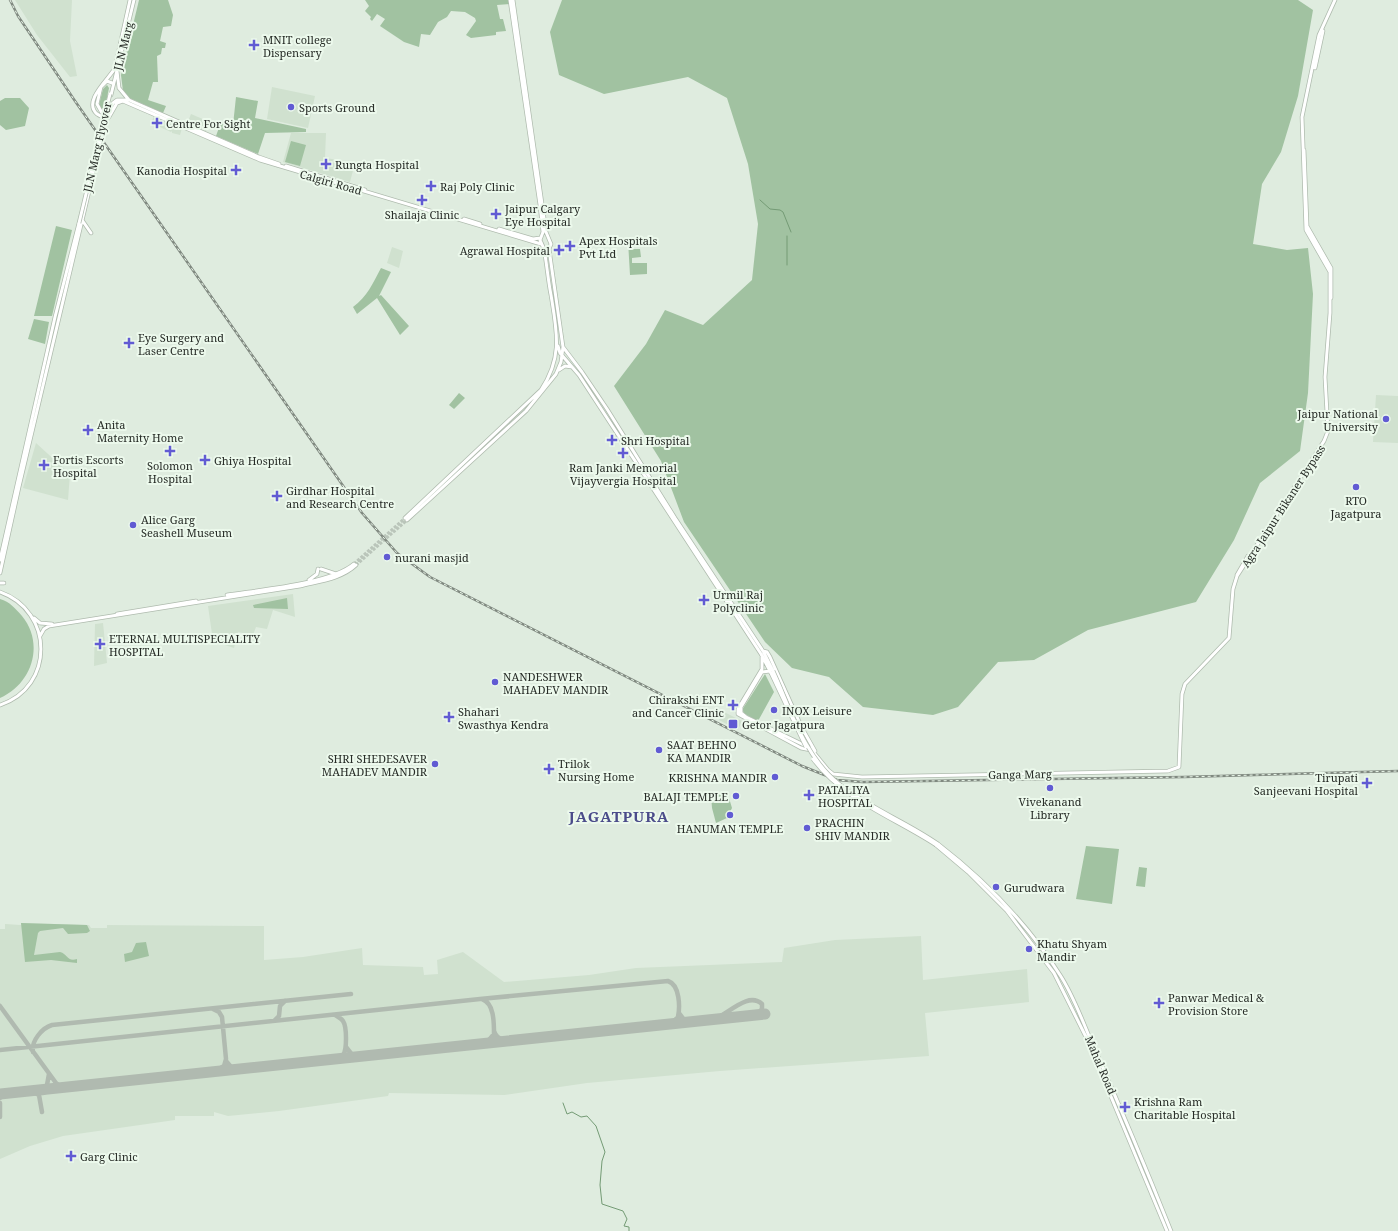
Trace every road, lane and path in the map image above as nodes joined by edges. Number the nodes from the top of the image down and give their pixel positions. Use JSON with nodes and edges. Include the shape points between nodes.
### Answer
{"nodes":[{"id":1,"x":130,"y":0,"type":"edge"},
{"id":2,"x":134,"y":0,"type":"edge"},
{"id":3,"x":511,"y":0,"type":"edge"},
{"id":4,"x":1336,"y":0,"type":"edge"},
{"id":5,"x":116,"y":68,"type":"junction"},
{"id":6,"x":112,"y":83,"type":"junction"},
{"id":7,"x":111,"y":94,"type":"junction"},
{"id":8,"x":127,"y":101,"type":"junction"},
{"id":9,"x":529,"y":119,"type":"junction"},
{"id":10,"x":175,"y":122,"type":"junction"},
{"id":11,"x":82,"y":219,"type":"junction"},
{"id":12,"x":91,"y":232,"type":"dead end"},
{"id":13,"x":548,"y":236,"type":"junction"},
{"id":14,"x":541,"y":237,"type":"junction"},
{"id":15,"x":541,"y":244,"type":"junction"},
{"id":16,"x":548,"y":249,"type":"junction"},
{"id":17,"x":544,"y":250,"type":"junction"},
{"id":18,"x":557,"y":343,"type":"junction"},
{"id":19,"x":563,"y":353,"type":"junction"},
{"id":20,"x":556,"y":356,"type":"junction"},
{"id":21,"x":572,"y":367,"type":"junction"},
{"id":22,"x":558,"y":370,"type":"junction"},
{"id":23,"x":582,"y":372,"type":"junction"},
{"id":24,"x":579,"y":375,"type":"junction"},
{"id":25,"x":418,"y":508,"type":"junction"},
{"id":26,"x":406,"y":519,"type":"tunnel mouth"},
{"id":27,"x":0,"y":560,"type":"edge"},
{"id":28,"x":3,"y":569,"type":"edge"},
{"id":29,"x":350,"y":571,"type":"junction"},
{"id":30,"x":0,"y":573,"type":"edge"},
{"id":31,"x":337,"y":574,"type":"junction"},
{"id":32,"x":351,"y":575,"type":"dead end"},
{"id":33,"x":305,"y":582,"type":"junction"},
{"id":34,"x":0,"y":592,"type":"edge"},
{"id":35,"x":34,"y":618,"type":"junction"},
{"id":36,"x":40,"y":636,"type":"junction"},
{"id":37,"x":762,"y":652,"type":"junction"},
{"id":38,"x":771,"y":672,"type":"junction"},
{"id":39,"x":0,"y":705,"type":"edge"},
{"id":40,"x":1180,"y":740,"type":"joint"},
{"id":41,"x":812,"y":748,"type":"junction"},
{"id":42,"x":952,"y":850,"type":"dead end"},
{"id":43,"x":947,"y":852,"type":"junction"},
{"id":44,"x":1010,"y":911,"type":"junction"},
{"id":45,"x":1167,"y":1231,"type":"edge"},
{"id":46,"x":1172,"y":1231,"type":"edge"}],
"edges":[{"from":1,"to":5,"type":"main road","name":"JLN Marg"},
{"from":2,"to":5,"type":"main road","name":"JLN Marg"},
{"from":3,"to":9,"type":"main road"},
{"from":4,"to":40,"type":"main road","name":"Agra Jaipur Bikaner Bypass","via":[[1319,36],[1314,70],[1302,117],[1307,226],[1332,271],[1325,377],[1328,431],[1326,438],[1237,576],[1233,589],[1229,638],[1185,684],[1182,694]]},
{"from":5,"to":6,"type":"main road","name":"JLN Marg Flyover"},
{"from":5,"to":7,"type":"main road","name":"JLN Marg"},
{"from":5,"to":8,"type":"main road","via":[[119,88]]},
{"from":5,"to":8,"type":"main road","via":[[98,88],[95,110],[100,116],[107,118],[117,103]]},
{"from":6,"to":7,"type":"main road","name":"JLN Marg Flyover"},
{"from":6,"to":8,"type":"main road","via":[[107,81],[101,87],[97,104],[99,110],[108,113],[116,101]]},
{"from":7,"to":8,"type":"main road","name":"Calgiri Road","via":[[118,92]]},
{"from":7,"to":11,"type":"main road","name":"JLN Marg Flyover","bridge":true},
{"from":7,"to":27,"type":"main road","name":"JLN Marg Flyover","bridge":true,"via":[[58,303]]},
{"from":8,"to":10,"type":"main road","name":"Calgiri Road"},
{"from":9,"to":13,"type":"main road"},
{"from":9,"to":14,"type":"main road","via":[[540,205]]},
{"from":10,"to":14,"type":"main road","name":"Calgiri Road","via":[[280,165],[533,239]]},
{"from":10,"to":15,"type":"main road","name":"Calgiri Road","via":[[260,160]]},
{"from":11,"to":12,"type":"main road"},
{"from":11,"to":28,"type":"main road","name":"JLN Marg Flyover","via":[[22,471]]},
{"from":13,"to":14,"type":"main road","name":"Calgiri Road"},
{"from":13,"to":16,"type":"main road","via":[[551,244]]},
{"from":14,"to":15,"type":"main road"},
{"from":15,"to":17,"type":"main road"},
{"from":16,"to":17,"type":"main road"},
{"from":16,"to":19,"type":"main road"},
{"from":17,"to":18,"type":"main road"},
{"from":18,"to":19,"type":"main road"},
{"from":18,"to":20,"type":"main road"},
{"from":19,"to":20,"type":"main road"},
{"from":19,"to":21,"type":"main road"},
{"from":19,"to":22,"type":"main road"},
{"from":19,"to":23,"type":"main road"},
{"from":20,"to":25,"type":"main road","via":[[550,377],[541,390]]},
{"from":21,"to":22,"type":"main road","via":[[565,366]]},
{"from":21,"to":24,"type":"main road"},
{"from":22,"to":25,"type":"main road","via":[[526,411]]},
{"from":23,"to":24,"type":"main road"},
{"from":23,"to":37,"type":"main road"},
{"from":24,"to":37,"type":"main road"},
{"from":25,"to":26,"type":"main road"},
{"from":28,"to":30,"type":"main road","name":"JLN Marg Flyover"},
{"from":29,"to":31,"type":"main road","via":[[355,565]]},
{"from":29,"to":32,"type":"main road"},
{"from":29,"to":36,"type":"main road","via":[[338,577],[293,587],[49,626]]},
{"from":31,"to":33,"type":"main road"},
{"from":31,"to":33,"type":"main road","via":[[319,569]]},
{"from":33,"to":35,"type":"main road","via":[[49,624],[40,623]]},
{"from":34,"to":35,"type":"main road","via":[[18,601]]},
{"from":35,"to":36,"type":"main road"},
{"from":36,"to":39,"type":"main road","via":[[41,655],[30,682],[18,696]]},
{"from":37,"to":38,"type":"main road"},
{"from":37,"to":41,"type":"main road","via":[[767,652],[770,657]]},
{"from":37,"to":41,"type":"main road","via":[[762,669],[738,709],[738,714],[798,747]]},
{"from":38,"to":41,"type":"main road","via":[[762,672],[741,707],[741,712],[797,743]]},
{"from":38,"to":43,"type":"main road","bridge":true,"via":[[805,742],[826,772],[849,791],[916,829]]},
{"from":40,"to":41,"type":"main road","name":"Ganga Marg","via":[[1179,767],[1168,771],[862,777],[833,774]]},
{"from":42,"to":43,"type":"main road"},
{"from":43,"to":44,"type":"main road","via":[[986,884]]},
{"from":44,"to":45,"type":"main road","name":"Mahal Road","via":[[1054,973],[1076,1016]]},
{"from":44,"to":46,"type":"main road","name":"Mahal Road","via":[[1061,976],[1089,1035]]}]}
